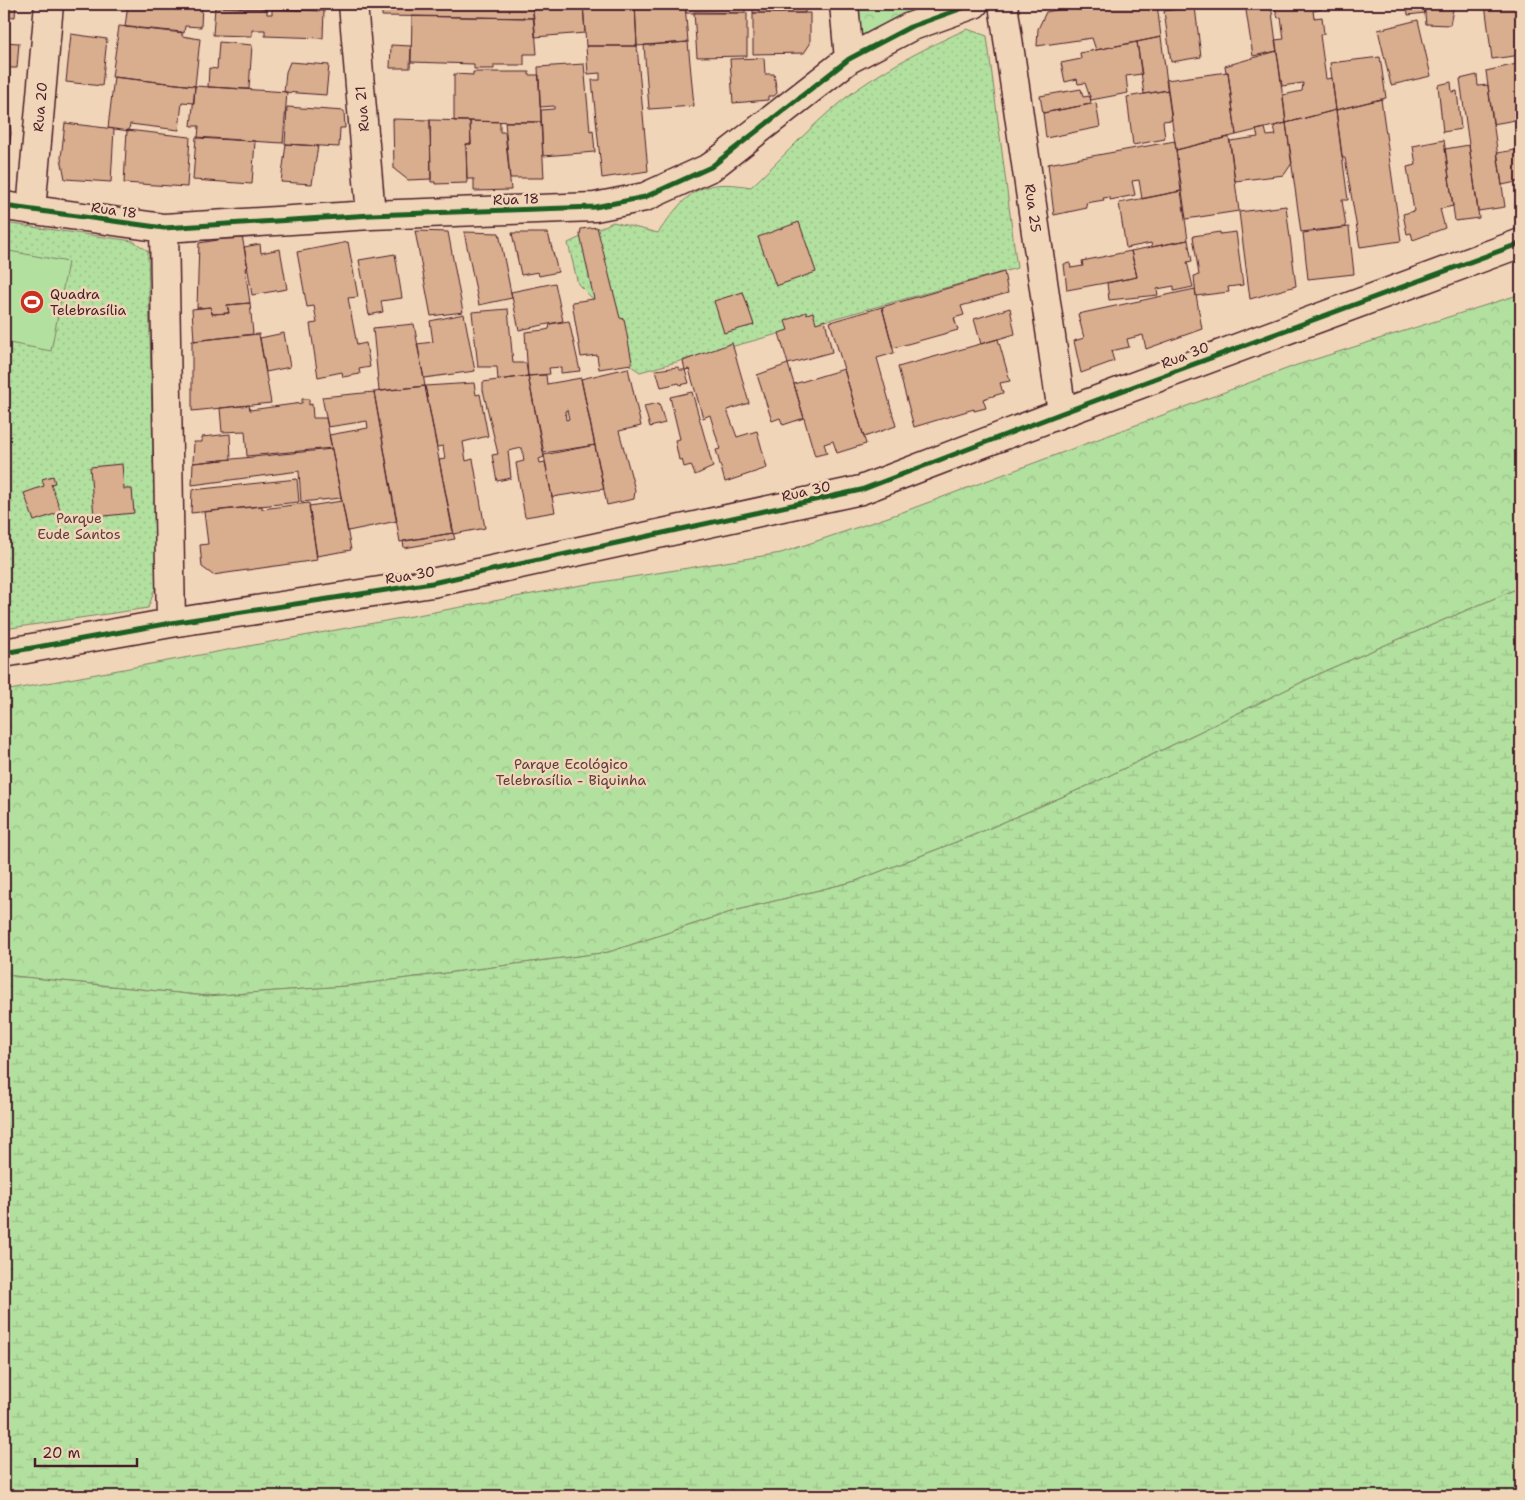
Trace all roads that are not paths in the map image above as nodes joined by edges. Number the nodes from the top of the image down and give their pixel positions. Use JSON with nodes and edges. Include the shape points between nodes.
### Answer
{"nodes":[{"id":1,"x":49,"y":4,"type":"edge"},
{"id":2,"x":353,"y":4,"type":"edge"},
{"id":3,"x":844,"y":4,"type":"edge"},
{"id":4,"x":974,"y":4,"type":"edge"},
{"id":5,"x":1003,"y":4,"type":"edge"},
{"id":6,"x":848,"y":59,"type":"junction"},
{"id":7,"x":4,"y":206,"type":"edge"},
{"id":8,"x":31,"y":210,"type":"junction"},
{"id":9,"x":371,"y":215,"type":"junction"},
{"id":10,"x":164,"y":228,"type":"junction"},
{"id":11,"x":1521,"y":243,"type":"edge"},
{"id":12,"x":1062,"y":413,"type":"junction"},
{"id":13,"x":171,"y":623,"type":"junction"},
{"id":14,"x":4,"y":653,"type":"edge"}],
"edges":[{"from":1,"to":8,"type":"street","name":"Rua 20"},
{"from":2,"to":9,"type":"street","name":"Rua 21"},
{"from":3,"to":6,"type":"street"},
{"from":4,"to":6,"type":"street","name":"Rua 18","via":[[910,27]]},
{"from":5,"to":12,"type":"street","name":"Rua 25"},
{"from":6,"to":9,"type":"street","name":"Rua 18","via":[[711,167],[646,197],[596,207]]},
{"from":7,"to":8,"type":"street","name":"Rua 18"},
{"from":8,"to":10,"type":"street","name":"Rua 18"},
{"from":9,"to":10,"type":"street","name":"Rua 18"},
{"from":10,"to":13,"type":"street"},
{"from":11,"to":12,"type":"street","name":"Rua 30"},
{"from":12,"to":13,"type":"street","name":"Rua 30","via":[[861,490],[432,583]]},
{"from":13,"to":14,"type":"street","name":"Rua 30"}]}
